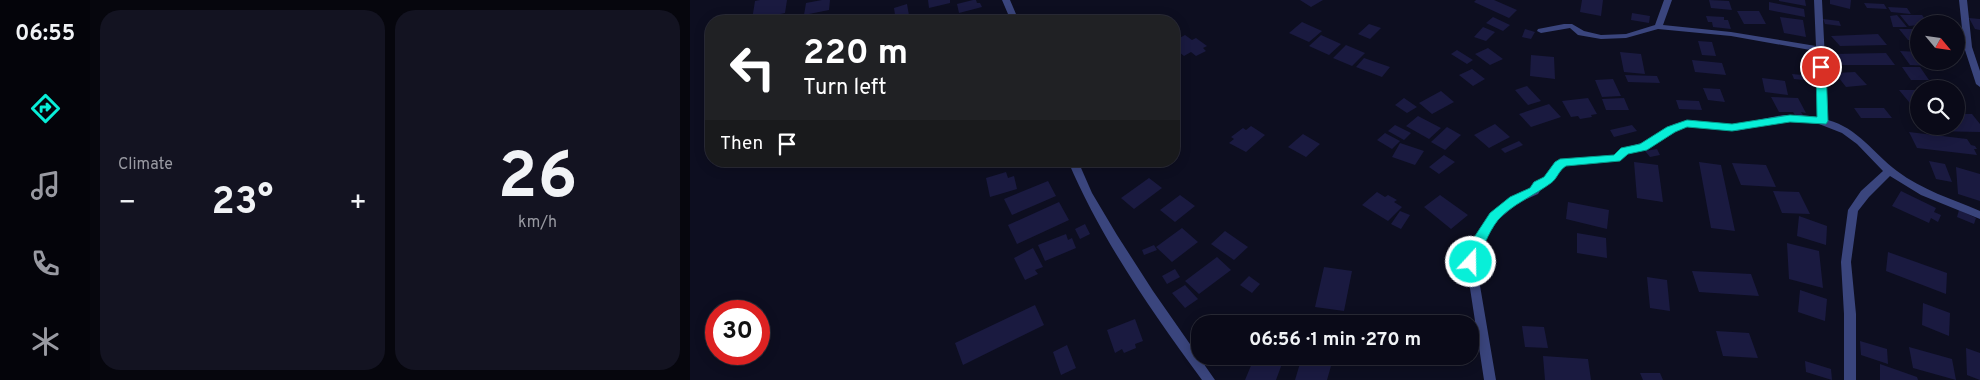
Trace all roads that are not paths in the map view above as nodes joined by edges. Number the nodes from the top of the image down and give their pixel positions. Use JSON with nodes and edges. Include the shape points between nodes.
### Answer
{"nodes":[{"id":1,"x":1006,"y":0,"type":"edge"},
{"id":2,"x":1668,"y":0,"type":"edge"},
{"id":3,"x":1818,"y":0,"type":"edge"},
{"id":4,"x":1963,"y":0,"type":"edge"},
{"id":5,"x":1012,"y":15,"type":"edge"},
{"id":6,"x":1658,"y":27,"type":"junction"},
{"id":7,"x":1541,"y":32,"type":"dead end"},
{"id":8,"x":1820,"y":49,"type":"junction"},
{"id":9,"x":1975,"y":56,"type":"edge"},
{"id":10,"x":1980,"y":84,"type":"edge"},
{"id":11,"x":1822,"y":121,"type":"junction"},
{"id":12,"x":1075,"y":167,"type":"edge"},
{"id":13,"x":1890,"y":170,"type":"junction"},
{"id":14,"x":1980,"y":215,"type":"edge"},
{"id":15,"x":1209,"y":380,"type":"edge"},
{"id":16,"x":1490,"y":380,"type":"edge"},
{"id":17,"x":1850,"y":380,"type":"edge"}],
"edges":[{"from":1,"to":5,"type":"street"},
{"from":2,"to":6,"type":"street"},
{"from":3,"to":8,"type":"street"},
{"from":4,"to":9,"type":"street","via":[[1965,35]]},
{"from":6,"to":7,"type":"street","via":[[1610,37],[1581,33],[1572,26]]},
{"from":6,"to":8,"type":"street","via":[[1731,34]]},
{"from":8,"to":11,"type":"street"},
{"from":9,"to":10,"type":"street"},
{"from":11,"to":13,"type":"street","via":[[1850,133]]},
{"from":11,"to":16,"type":"street","via":[[1790,118],[1732,128],[1680,124],[1643,147],[1624,150],[1617,158],[1564,162],[1534,191],[1507,205],[1486,228],[1471,262]]},
{"from":12,"to":15,"type":"street","via":[[1083,188],[1117,245]]},
{"from":13,"to":14,"type":"street","via":[[1922,190]]},
{"from":13,"to":17,"type":"street","via":[[1853,210],[1846,262]]}]}
